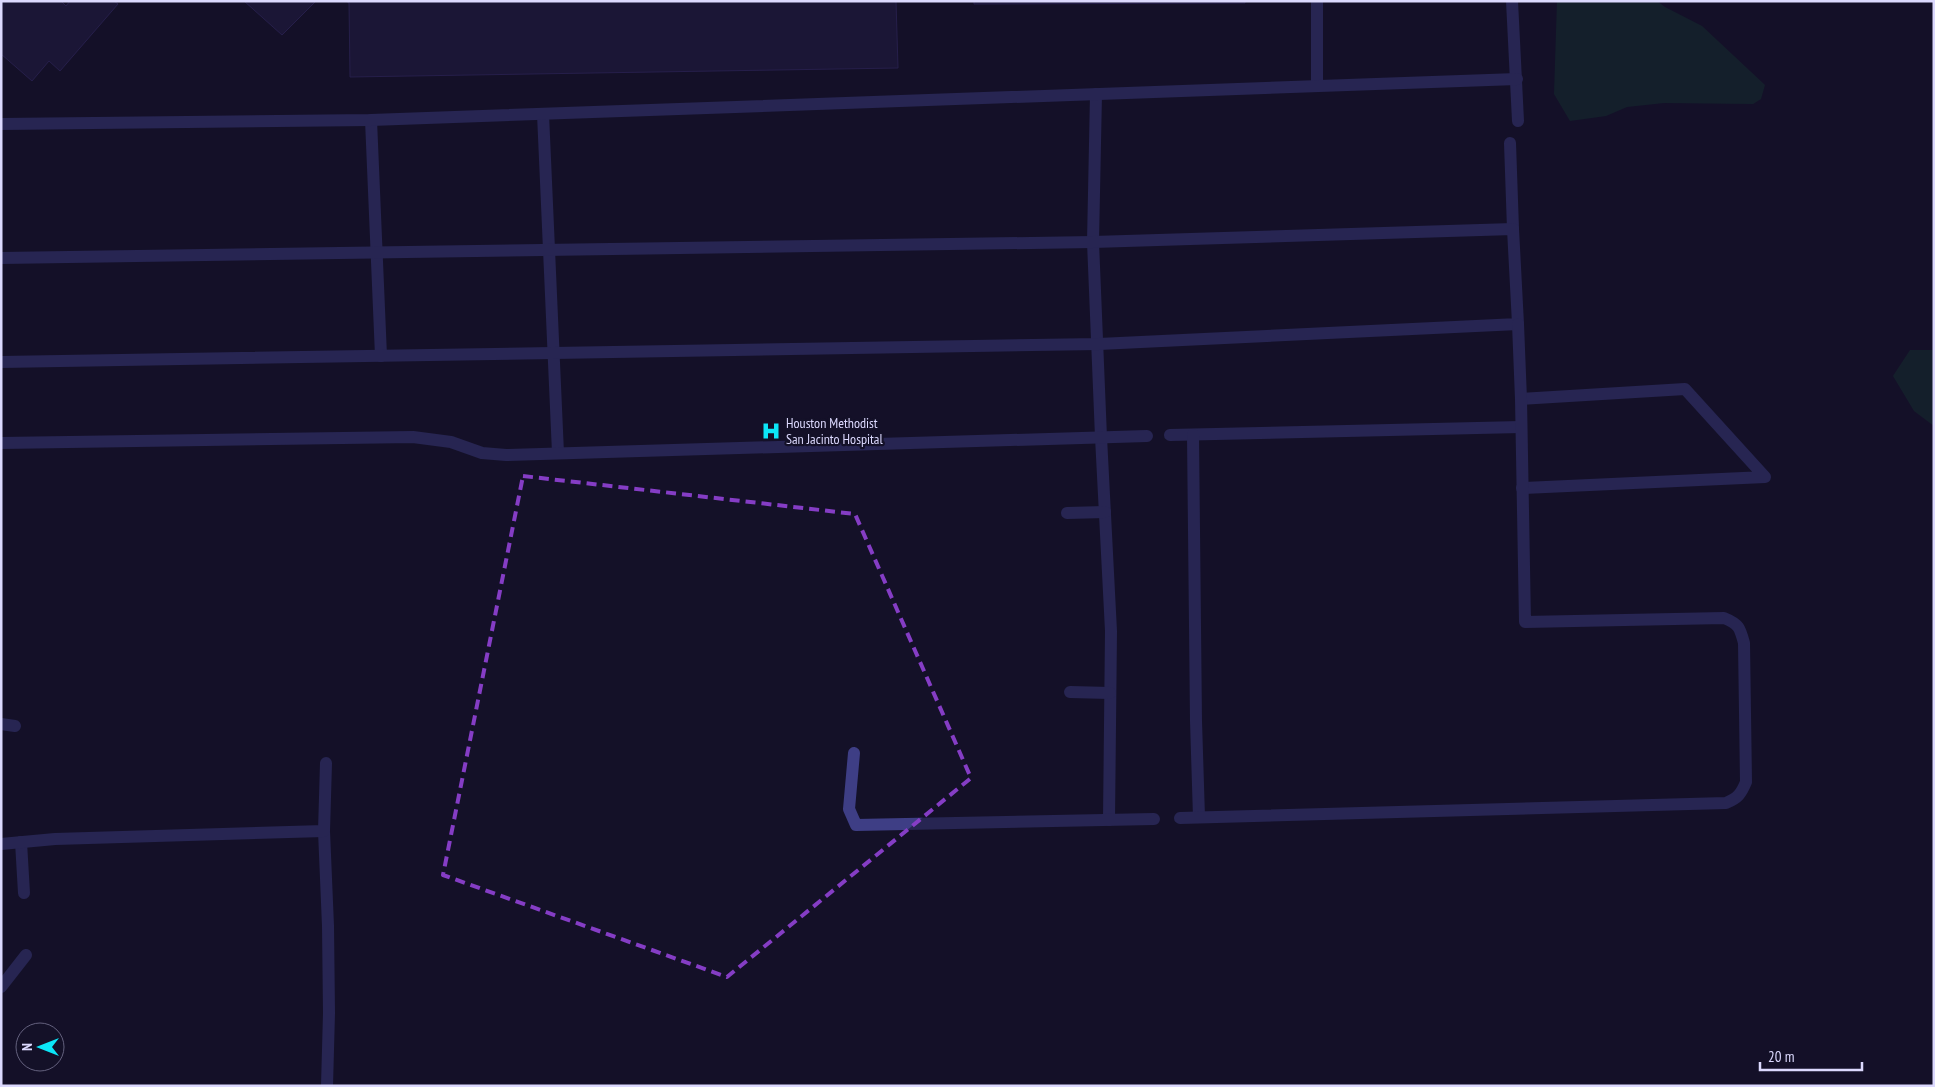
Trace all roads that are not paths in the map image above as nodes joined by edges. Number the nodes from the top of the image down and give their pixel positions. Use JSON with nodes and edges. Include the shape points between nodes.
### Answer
{"nodes":[{"id":1,"x":1317,"y":1,"type":"edge"},
{"id":2,"x":1512,"y":1,"type":"edge"},
{"id":3,"x":1517,"y":79,"type":"junction"},
{"id":4,"x":1317,"y":86,"type":"junction"},
{"id":5,"x":1096,"y":94,"type":"junction"},
{"id":6,"x":543,"y":114,"type":"junction"},
{"id":7,"x":371,"y":120,"type":"junction"},
{"id":8,"x":1518,"y":121,"type":"dead end"},
{"id":9,"x":1,"y":124,"type":"edge"},
{"id":10,"x":1510,"y":143,"type":"dead end"},
{"id":11,"x":1514,"y":230,"type":"junction"},
{"id":12,"x":1093,"y":242,"type":"junction"},
{"id":13,"x":549,"y":250,"type":"junction"},
{"id":14,"x":376,"y":252,"type":"junction"},
{"id":15,"x":1,"y":258,"type":"edge"},
{"id":16,"x":1518,"y":324,"type":"junction"},
{"id":17,"x":1098,"y":344,"type":"junction"},
{"id":18,"x":553,"y":353,"type":"junction"},
{"id":19,"x":381,"y":356,"type":"junction"},
{"id":20,"x":1,"y":362,"type":"edge"},
{"id":21,"x":1521,"y":399,"type":"junction"},
{"id":22,"x":1521,"y":427,"type":"junction"},
{"id":23,"x":1170,"y":435,"type":"dead end"},
{"id":24,"x":1193,"y":435,"type":"junction"},
{"id":25,"x":1147,"y":436,"type":"dead end"},
{"id":26,"x":1101,"y":437,"type":"junction"},
{"id":27,"x":1,"y":443,"type":"edge"},
{"id":28,"x":558,"y":453,"type":"junction"},
{"id":29,"x":1522,"y":488,"type":"junction"},
{"id":30,"x":1105,"y":512,"type":"junction"},
{"id":31,"x":1067,"y":513,"type":"dead end"},
{"id":32,"x":1070,"y":692,"type":"dead end"},
{"id":33,"x":1110,"y":693,"type":"junction"},
{"id":34,"x":1,"y":724,"type":"edge"},
{"id":35,"x":15,"y":726,"type":"dead end"},
{"id":36,"x":854,"y":753,"type":"dead end"},
{"id":37,"x":326,"y":763,"type":"dead end"},
{"id":38,"x":1199,"y":817,"type":"junction"},
{"id":39,"x":1154,"y":818,"type":"dead end"},
{"id":40,"x":1180,"y":818,"type":"dead end"},
{"id":41,"x":1109,"y":820,"type":"junction"},
{"id":42,"x":324,"y":831,"type":"junction"},
{"id":43,"x":21,"y":842,"type":"junction"},
{"id":44,"x":1,"y":844,"type":"edge"},
{"id":45,"x":24,"y":893,"type":"dead end"},
{"id":46,"x":26,"y":955,"type":"dead end"},
{"id":47,"x":1,"y":987,"type":"edge"},
{"id":48,"x":326,"y":1086,"type":"edge"}],
"edges":[{"from":1,"to":4,"type":"lane"},
{"from":2,"to":3,"type":"lane"},
{"from":3,"to":4,"type":"lane"},
{"from":3,"to":8,"type":"lane"},
{"from":4,"to":5,"type":"lane"},
{"from":5,"to":6,"type":"lane"},
{"from":5,"to":12,"type":"lane"},
{"from":6,"to":7,"type":"lane"},
{"from":6,"to":13,"type":"lane"},
{"from":7,"to":9,"type":"lane"},
{"from":7,"to":14,"type":"lane"},
{"from":10,"to":11,"type":"lane"},
{"from":11,"to":12,"type":"lane"},
{"from":11,"to":16,"type":"lane"},
{"from":12,"to":13,"type":"lane"},
{"from":12,"to":17,"type":"lane"},
{"from":13,"to":14,"type":"lane"},
{"from":13,"to":18,"type":"lane"},
{"from":14,"to":15,"type":"lane"},
{"from":14,"to":19,"type":"lane"},
{"from":16,"to":17,"type":"lane"},
{"from":16,"to":21,"type":"lane"},
{"from":17,"to":18,"type":"lane"},
{"from":17,"to":26,"type":"lane"},
{"from":18,"to":19,"type":"lane"},
{"from":18,"to":28,"type":"lane"},
{"from":19,"to":20,"type":"lane"},
{"from":21,"to":22,"type":"lane"},
{"from":21,"to":29,"type":"lane","via":[[1685,389],[1765,477]]},
{"from":22,"to":24,"type":"lane"},
{"from":22,"to":29,"type":"lane"},
{"from":23,"to":24,"type":"lane"},
{"from":24,"to":38,"type":"lane"},
{"from":25,"to":26,"type":"lane"},
{"from":26,"to":28,"type":"lane"},
{"from":26,"to":30,"type":"lane"},
{"from":27,"to":28,"type":"lane","via":[[412,437],[506,455]]},
{"from":29,"to":38,"type":"lane","via":[[1525,622],[1724,618],[1735,622],[1741,630],[1744,644],[1746,782],[1737,799],[1726,803]]},
{"from":30,"to":31,"type":"lane"},
{"from":30,"to":33,"type":"lane","via":[[1111,631]]},
{"from":32,"to":33,"type":"lane"},
{"from":33,"to":41,"type":"lane"},
{"from":34,"to":35,"type":"lane"},
{"from":36,"to":41,"type":"lane","via":[[849,809],[856,825]]},
{"from":37,"to":42,"type":"lane"},
{"from":38,"to":40,"type":"lane"},
{"from":39,"to":41,"type":"lane"},
{"from":42,"to":43,"type":"lane"},
{"from":42,"to":48,"type":"lane","via":[[329,1013]]},
{"from":43,"to":44,"type":"lane"},
{"from":43,"to":45,"type":"lane"},
{"from":46,"to":47,"type":"lane"}]}
